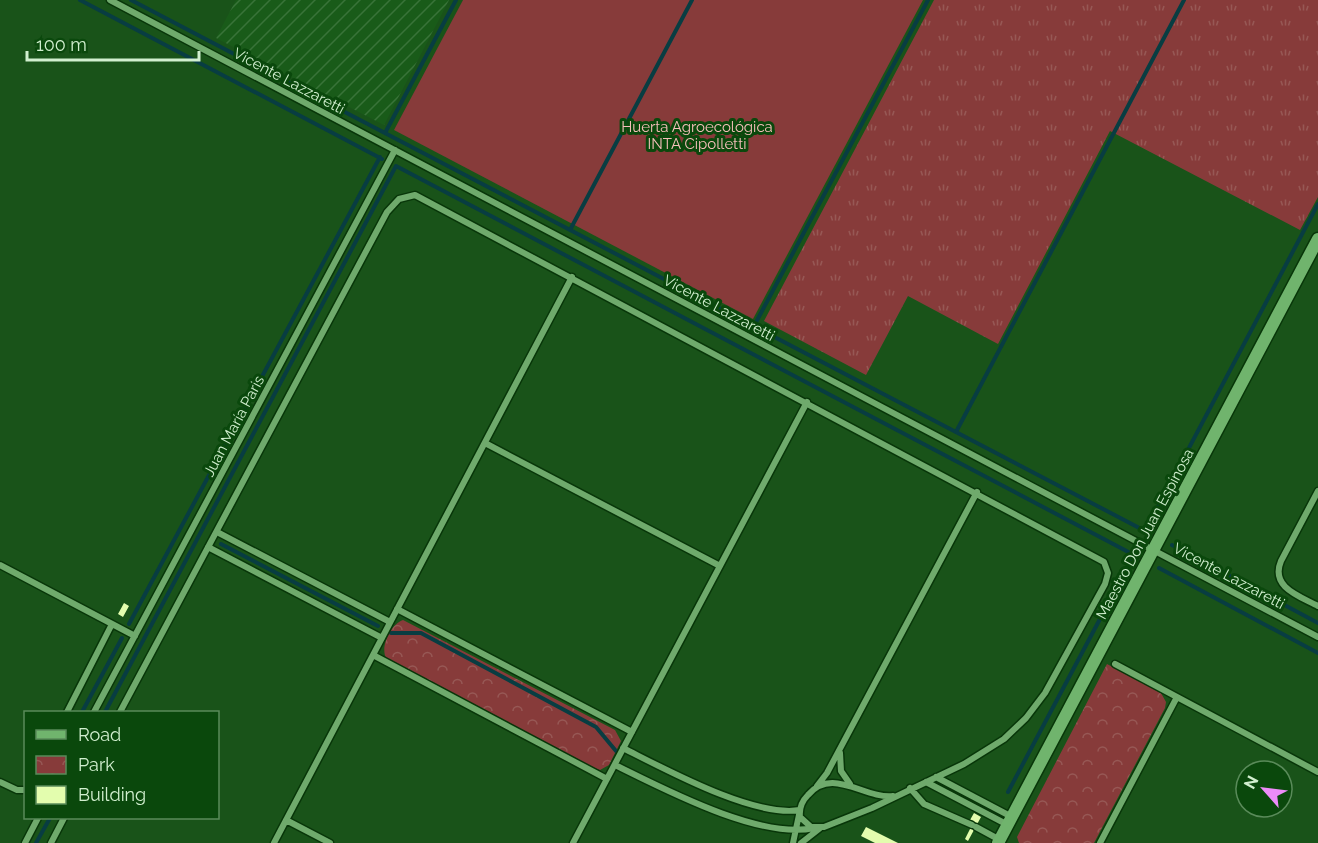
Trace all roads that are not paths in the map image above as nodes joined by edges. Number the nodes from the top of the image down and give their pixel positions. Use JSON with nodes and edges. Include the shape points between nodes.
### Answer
{"nodes":[{"id":1,"x":110,"y":0,"type":"edge"},
{"id":2,"x":395,"y":150,"type":"junction"},
{"id":3,"x":1318,"y":239,"type":"edge"},
{"id":4,"x":572,"y":277,"type":"junction"},
{"id":5,"x":807,"y":402,"type":"junction"},
{"id":6,"x":485,"y":442,"type":"junction"},
{"id":7,"x":1318,"y":491,"type":"edge"},
{"id":8,"x":977,"y":492,"type":"junction"},
{"id":9,"x":217,"y":532,"type":"junction"},
{"id":10,"x":208,"y":547,"type":"junction"},
{"id":11,"x":1154,"y":550,"type":"junction"},
{"id":12,"x":0,"y":565,"type":"edge"},
{"id":13,"x":720,"y":566,"type":"junction"},
{"id":14,"x":1318,"y":606,"type":"edge"},
{"id":15,"x":397,"y":609,"type":"junction"},
{"id":16,"x":390,"y":622,"type":"junction"},
{"id":17,"x":112,"y":624,"type":"junction"},
{"id":18,"x":135,"y":636,"type":"junction"},
{"id":19,"x":1318,"y":637,"type":"edge"},
{"id":20,"x":382,"y":638,"type":"junction"},
{"id":21,"x":373,"y":655,"type":"junction"},
{"id":22,"x":1115,"y":664,"type":"dead end"},
{"id":23,"x":1177,"y":697,"type":"junction"},
{"id":24,"x":68,"y":711,"type":"edge"},
{"id":25,"x":95,"y":711,"type":"edge"},
{"id":26,"x":121,"y":711,"type":"edge"},
{"id":27,"x":632,"y":732,"type":"junction"},
{"id":28,"x":842,"y":744,"type":"junction"},
{"id":29,"x":623,"y":748,"type":"junction"},
{"id":30,"x":615,"y":765,"type":"junction"},
{"id":31,"x":1318,"y":772,"type":"edge"},
{"id":32,"x":936,"y":777,"type":"junction"},
{"id":33,"x":607,"y":779,"type":"junction"},
{"id":34,"x":0,"y":782,"type":"edge"},
{"id":35,"x":926,"y":782,"type":"junction"},
{"id":36,"x":853,"y":786,"type":"junction"},
{"id":37,"x":814,"y":789,"type":"junction"},
{"id":38,"x":910,"y":789,"type":"junction"},
{"id":39,"x":24,"y":790,"type":"edge"},
{"id":40,"x":893,"y":796,"type":"junction"},
{"id":41,"x":800,"y":810,"type":"junction"},
{"id":42,"x":37,"y":819,"type":"edge"},
{"id":43,"x":63,"y":819,"type":"edge"},
{"id":44,"x":286,"y":820,"type":"junction"},
{"id":45,"x":1010,"y":821,"type":"junction"},
{"id":46,"x":824,"y":827,"type":"junction"},
{"id":47,"x":815,"y":828,"type":"junction"},
{"id":48,"x":795,"y":830,"type":"junction"},
{"id":49,"x":999,"y":841,"type":"edge"},
{"id":50,"x":25,"y":843,"type":"edge"},
{"id":51,"x":51,"y":843,"type":"edge"},
{"id":52,"x":274,"y":843,"type":"edge"},
{"id":53,"x":330,"y":843,"type":"edge"},
{"id":54,"x":573,"y":843,"type":"edge"},
{"id":55,"x":793,"y":843,"type":"edge"},
{"id":56,"x":801,"y":843,"type":"edge"},
{"id":57,"x":1100,"y":843,"type":"edge"}],
"edges":[{"from":1,"to":2,"type":"street","name":"Vicente Lazzaretti"},
{"from":2,"to":11,"type":"street","name":"Vicente Lazzaretti"},
{"from":2,"to":18,"type":"street","name":"Juan María Paris"},
{"from":3,"to":11,"type":"main road","name":"Maestro Don Juan Espinosa"},
{"from":4,"to":5,"type":"street"},
{"from":4,"to":6,"type":"street"},
{"from":4,"to":9,"type":"street","via":[[421,197],[399,199],[387,212]]},
{"from":5,"to":8,"type":"street"},
{"from":5,"to":13,"type":"street"},
{"from":6,"to":13,"type":"street"},
{"from":6,"to":15,"type":"street"},
{"from":7,"to":14,"type":"street","via":[[1278,573],[1286,588]]},
{"from":8,"to":28,"type":"street"},
{"from":8,"to":32,"type":"street","via":[[1097,556],[1108,573],[1050,684],[1026,718],[988,751]]},
{"from":9,"to":10,"type":"street"},
{"from":9,"to":16,"type":"street"},
{"from":10,"to":20,"type":"street"},
{"from":10,"to":26,"type":"street"},
{"from":11,"to":19,"type":"street","name":"Vicente Lazzaretti"},
{"from":11,"to":45,"type":"main road","name":"Maestro Don Juan Espinosa"},
{"from":12,"to":17,"type":"street"},
{"from":13,"to":27,"type":"street"},
{"from":15,"to":16,"type":"street"},
{"from":15,"to":27,"type":"street"},
{"from":16,"to":20,"type":"street"},
{"from":17,"to":18,"type":"street"},
{"from":17,"to":24,"type":"street"},
{"from":18,"to":25,"type":"street","name":"Juan María Paris"},
{"from":20,"to":21,"type":"street"},
{"from":21,"to":33,"type":"street"},
{"from":21,"to":44,"type":"street"},
{"from":22,"to":23,"type":"street"},
{"from":23,"to":31,"type":"street"},
{"from":23,"to":57,"type":"street"},
{"from":27,"to":29,"type":"street"},
{"from":28,"to":36,"type":"street","via":[[842,775]]},
{"from":28,"to":37,"type":"street"},
{"from":29,"to":30,"type":"street"},
{"from":29,"to":41,"type":"street","via":[[726,794],[771,809]]},
{"from":30,"to":33,"type":"street"},
{"from":30,"to":48,"type":"street","via":[[713,809],[762,825]]},
{"from":32,"to":35,"type":"street"},
{"from":32,"to":45,"type":"street"},
{"from":33,"to":54,"type":"street"},
{"from":34,"to":39,"type":"street"},
{"from":35,"to":38,"type":"street"},
{"from":35,"to":45,"type":"street"},
{"from":36,"to":37,"type":"street","via":[[835,782]]},
{"from":36,"to":40,"type":"street","via":[[875,796]]},
{"from":37,"to":41,"type":"street"},
{"from":38,"to":40,"type":"street"},
{"from":38,"to":49,"type":"street","via":[[924,804]]},
{"from":40,"to":46,"type":"street"},
{"from":41,"to":47,"type":"street","via":[[801,820]]},
{"from":41,"to":48,"type":"street"},
{"from":42,"to":50,"type":"street"},
{"from":43,"to":51,"type":"street"},
{"from":44,"to":52,"type":"street"},
{"from":44,"to":53,"type":"street"},
{"from":45,"to":49,"type":"main road","name":"Maestro Don Juan Espinosa"},
{"from":46,"to":47,"type":"street"},
{"from":46,"to":56,"type":"street"},
{"from":47,"to":48,"type":"street"},
{"from":48,"to":55,"type":"street"}]}
